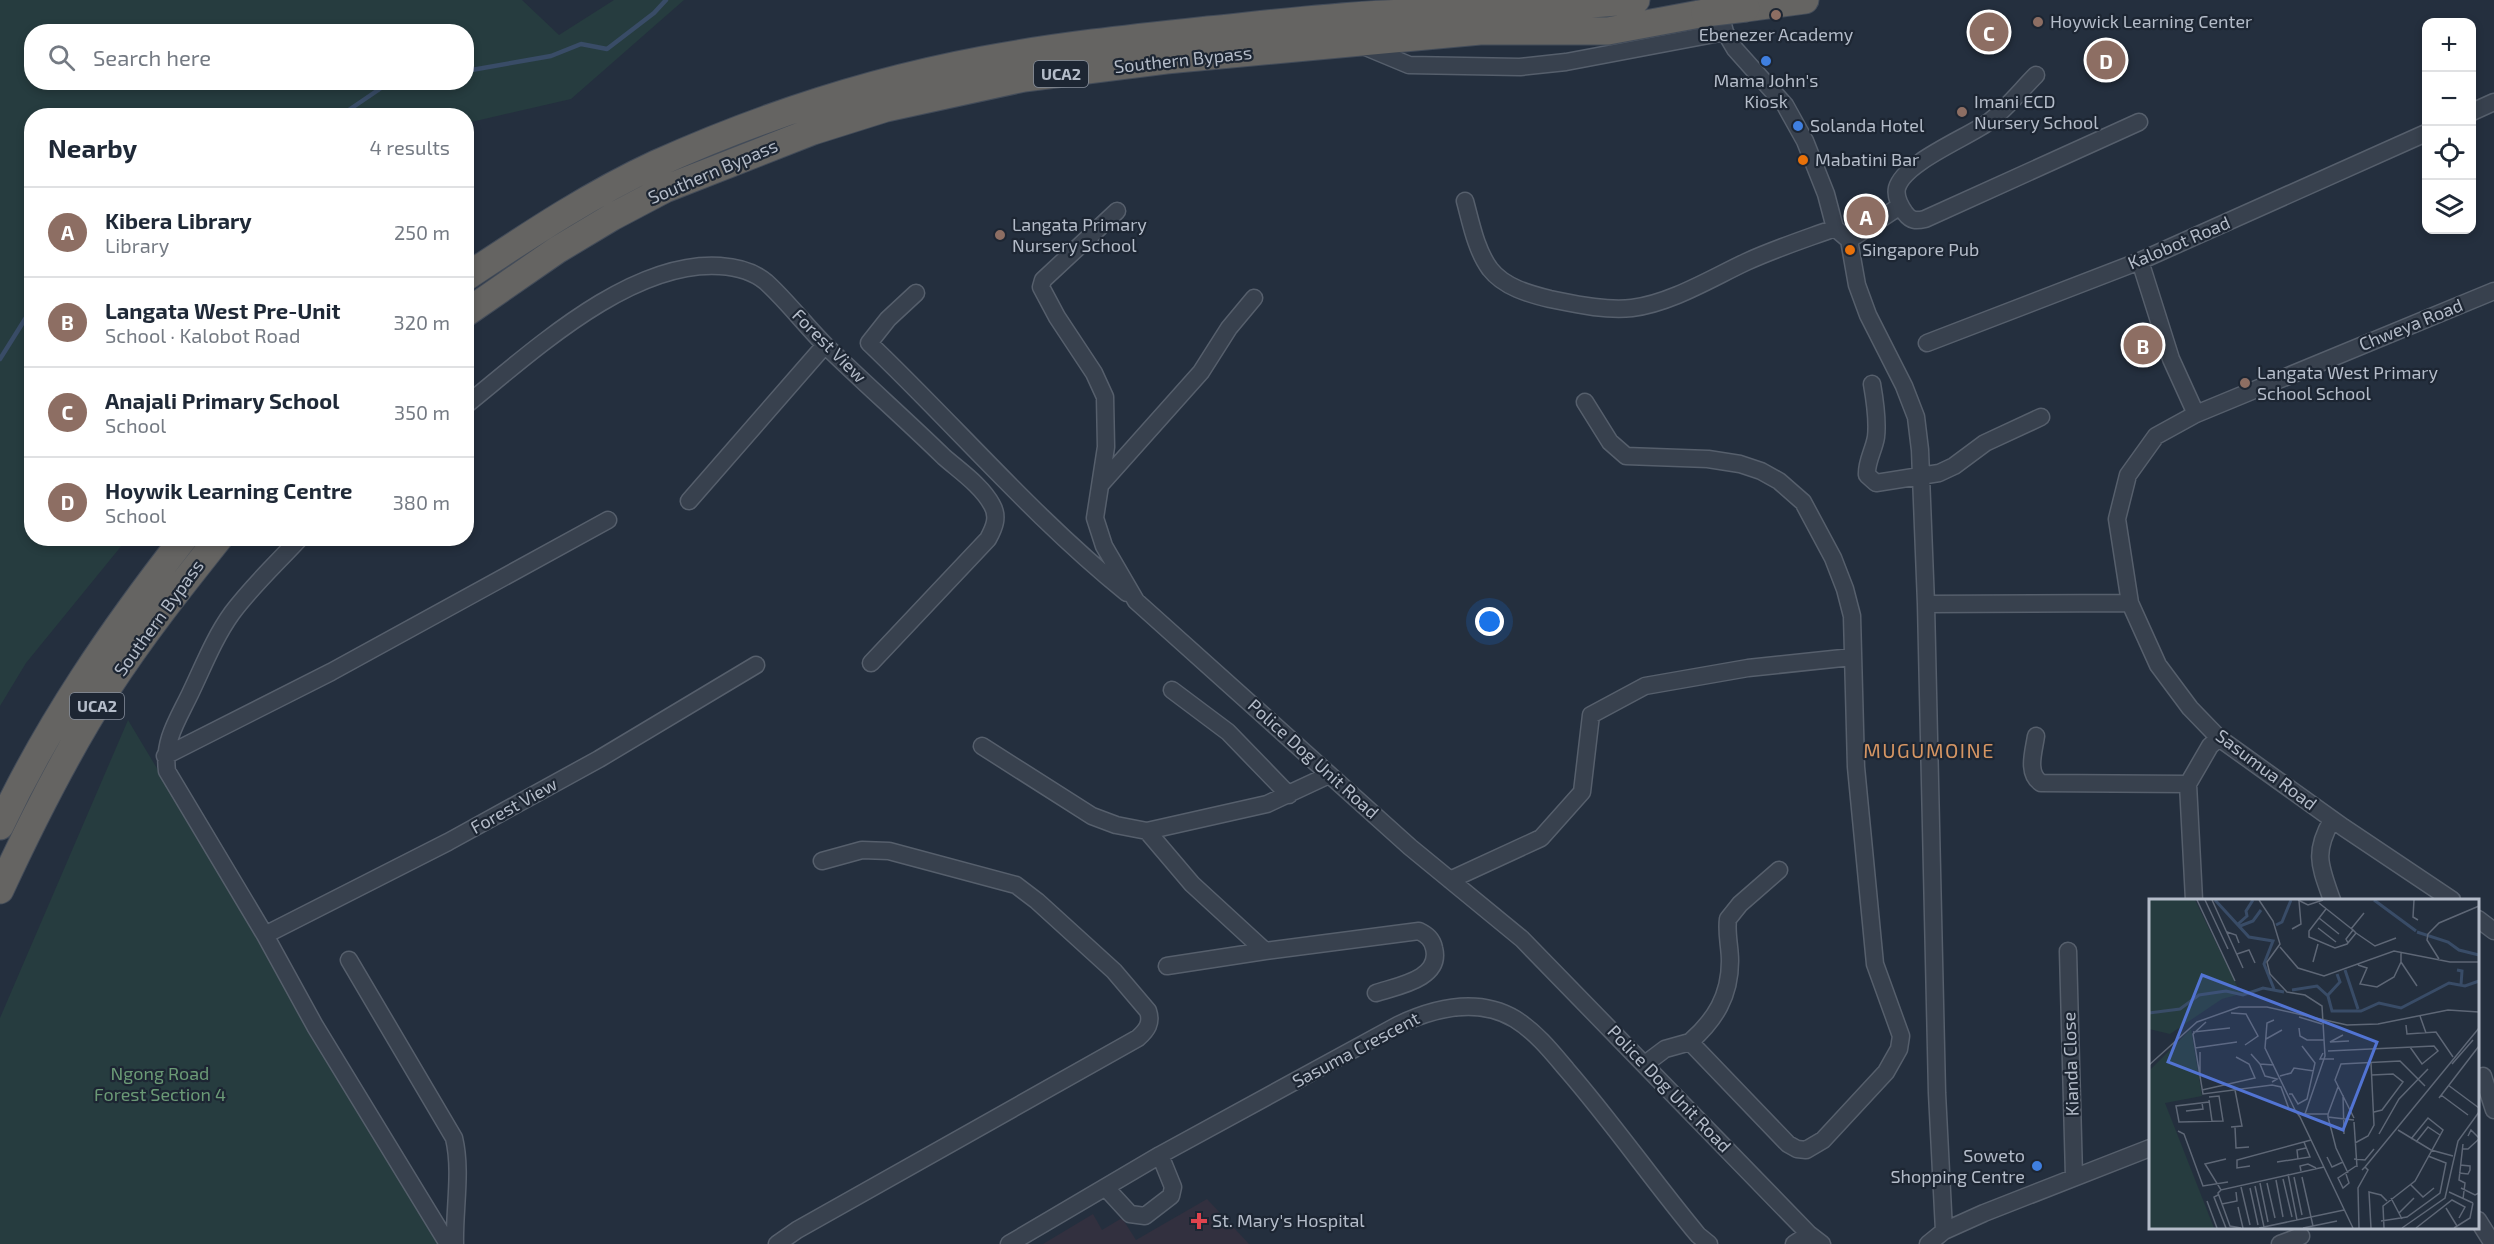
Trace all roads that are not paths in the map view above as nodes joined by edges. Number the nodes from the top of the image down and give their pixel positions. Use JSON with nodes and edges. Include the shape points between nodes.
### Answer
{"nodes":[{"id":1,"x":1636,"y":0,"type":"edge"},
{"id":2,"x":1805,"y":0,"type":"edge"},
{"id":3,"x":1710,"y":7,"type":"edge"},
{"id":4,"x":1725,"y":32,"type":"junction"},
{"id":5,"x":1359,"y":44,"type":"junction"},
{"id":6,"x":2036,"y":75,"type":"dead end"},
{"id":7,"x":2494,"y":102,"type":"edge"},
{"id":8,"x":2476,"y":110,"type":"edge"},
{"id":9,"x":2139,"y":122,"type":"dead end"},
{"id":10,"x":2422,"y":135,"type":"edge"},
{"id":11,"x":1465,"y":201,"type":"dead end"},
{"id":12,"x":1900,"y":206,"type":"junction"},
{"id":13,"x":1117,"y":211,"type":"dead end"},
{"id":14,"x":1835,"y":228,"type":"junction"},
{"id":15,"x":1849,"y":240,"type":"junction"},
{"id":16,"x":2140,"y":261,"type":"junction"},
{"id":17,"x":474,"y":272,"type":"edge"},
{"id":18,"x":2494,"y":291,"type":"edge"},
{"id":19,"x":916,"y":293,"type":"dead end"},
{"id":20,"x":1254,"y":298,"type":"dead end"},
{"id":21,"x":474,"y":307,"type":"edge"},
{"id":22,"x":1927,"y":343,"type":"dead end"},
{"id":23,"x":825,"y":345,"type":"junction"},
{"id":24,"x":1872,"y":384,"type":"dead end"},
{"id":25,"x":474,"y":399,"type":"edge"},
{"id":26,"x":1585,"y":402,"type":"dead end"},
{"id":27,"x":2196,"y":414,"type":"junction"},
{"id":28,"x":2041,"y":417,"type":"dead end"},
{"id":29,"x":1922,"y":477,"type":"junction"},
{"id":30,"x":1099,"y":486,"type":"junction"},
{"id":31,"x":689,"y":501,"type":"dead end"},
{"id":32,"x":608,"y":520,"type":"dead end"},
{"id":33,"x":178,"y":546,"type":"edge"},
{"id":34,"x":213,"y":546,"type":"edge"},
{"id":35,"x":292,"y":546,"type":"edge"},
{"id":36,"x":1136,"y":601,"type":"junction"},
{"id":37,"x":2130,"y":603,"type":"junction"},
{"id":38,"x":1926,"y":604,"type":"junction"},
{"id":39,"x":1852,"y":657,"type":"junction"},
{"id":40,"x":871,"y":663,"type":"dead end"},
{"id":41,"x":756,"y":665,"type":"dead end"},
{"id":42,"x":1172,"y":690,"type":"dead end"},
{"id":43,"x":2036,"y":736,"type":"dead end"},
{"id":44,"x":2219,"y":738,"type":"junction"},
{"id":45,"x":982,"y":746,"type":"dead end"},
{"id":46,"x":165,"y":756,"type":"junction"},
{"id":47,"x":1329,"y":775,"type":"junction"},
{"id":48,"x":2188,"y":784,"type":"junction"},
{"id":49,"x":1289,"y":795,"type":"junction"},
{"id":50,"x":2332,"y":820,"type":"junction"},
{"id":51,"x":0,"y":826,"type":"edge"},
{"id":52,"x":1147,"y":831,"type":"junction"},
{"id":53,"x":822,"y":861,"type":"dead end"},
{"id":54,"x":1779,"y":870,"type":"dead end"},
{"id":55,"x":1450,"y":880,"type":"junction"},
{"id":56,"x":0,"y":890,"type":"edge"},
{"id":57,"x":2194,"y":899,"type":"edge"},
{"id":58,"x":2332,"y":899,"type":"edge"},
{"id":59,"x":2450,"y":899,"type":"edge"},
{"id":60,"x":2479,"y":920,"type":"edge"},
{"id":61,"x":2494,"y":931,"type":"edge"},
{"id":62,"x":265,"y":935,"type":"junction"},
{"id":63,"x":1265,"y":951,"type":"junction"},
{"id":64,"x":2068,"y":951,"type":"dead end"},
{"id":65,"x":349,"y":960,"type":"dead end"},
{"id":66,"x":1167,"y":966,"type":"dead end"},
{"id":67,"x":1376,"y":993,"type":"dead end"},
{"id":68,"x":1690,"y":1042,"type":"junction"},
{"id":69,"x":1645,"y":1064,"type":"junction"},
{"id":70,"x":2485,"y":1076,"type":"edge"},
{"id":71,"x":2494,"y":1110,"type":"edge"},
{"id":72,"x":2149,"y":1149,"type":"edge"},
{"id":73,"x":1160,"y":1155,"type":"junction"},
{"id":74,"x":2074,"y":1176,"type":"junction"},
{"id":75,"x":1106,"y":1188,"type":"junction"},
{"id":76,"x":2479,"y":1221,"type":"edge"},
{"id":77,"x":1944,"y":1232,"type":"junction"},
{"id":78,"x":2301,"y":1236,"type":"edge"},
{"id":79,"x":1815,"y":1239,"type":"edge"},
{"id":80,"x":2492,"y":1239,"type":"edge"},
{"id":81,"x":448,"y":1244,"type":"edge"},
{"id":82,"x":455,"y":1244,"type":"edge"},
{"id":83,"x":777,"y":1244,"type":"edge"},
{"id":84,"x":1009,"y":1244,"type":"edge"},
{"id":85,"x":1709,"y":1244,"type":"edge"},
{"id":86,"x":1794,"y":1244,"type":"edge"},
{"id":87,"x":1928,"y":1244,"type":"edge"},
{"id":88,"x":2280,"y":1244,"type":"edge"}],
"edges":[{"from":1,"to":17,"type":"highway","name":"Southern Bypass","number":"UCA2","via":[[1244,26],[1047,50],[932,71],[793,111],[656,165],[533,231]]},
{"from":2,"to":3,"type":"highway","name":"Southern Bypass","number":"UCA2","bridge":true,"via":[[1746,8]]},
{"from":3,"to":4,"type":"street"},
{"from":3,"to":5,"type":"highway","name":"Southern Bypass","number":"UCA2","via":[[1608,31],[1480,31]]},
{"from":4,"to":5,"type":"street","via":[[1521,67],[1409,65]]},
{"from":4,"to":14,"type":"street","via":[[1734,49],[1785,105],[1800,131],[1826,194]]},
{"from":5,"to":21,"type":"highway","name":"Southern Bypass","number":"UCA2","via":[[1166,60],[1024,78],[886,108],[813,131],[665,189],[557,250]]},
{"from":6,"to":12,"type":"street","via":[[1993,119],[1910,171],[1897,186]]},
{"from":7,"to":8,"type":"street"},
{"from":9,"to":12,"type":"street","via":[[1925,219],[1916,221],[1908,217]]},
{"from":10,"to":16,"type":"street","name":"Kalobot Road"},
{"from":11,"to":14,"type":"street","via":[[1491,271],[1525,292],[1618,309],[1676,294]]},
{"from":12,"to":15,"type":"street"},
{"from":13,"to":30,"type":"street","name":"Police Dog Unit Road","via":[[1043,280],[1041,287],[1105,398],[1106,447]]},
{"from":14,"to":15,"type":"street"},
{"from":15,"to":29,"type":"street","via":[[1857,285],[1868,315],[1916,417]]},
{"from":16,"to":22,"type":"street","name":"Kalobot Road"},
{"from":16,"to":27,"type":"street","via":[[2171,359]]},
{"from":18,"to":27,"type":"street","name":"Chweya Road"},
{"from":19,"to":36,"type":"street","via":[[869,343],[1044,520]]},
{"from":20,"to":30,"type":"street","via":[[1228,328],[1201,372]]},
{"from":23,"to":25,"type":"street","name":"Forest View","via":[[765,281],[748,272],[717,266],[681,269],[605,299]]},
{"from":23,"to":31,"type":"street"},
{"from":23,"to":40,"type":"street","name":"Forest View","via":[[986,497],[996,516],[988,539]]},
{"from":24,"to":29,"type":"street","via":[[1877,422],[1867,475],[1882,484]]},
{"from":26,"to":39,"type":"street","via":[[1610,442],[1626,456],[1740,464],[1779,481],[1803,502],[1845,589],[1852,616]]},
{"from":27,"to":37,"type":"street","name":"Sasumua Road","via":[[2156,436],[2128,475],[2117,519]]},
{"from":28,"to":29,"type":"street","via":[[1985,443],[1954,466]]},
{"from":29,"to":38,"type":"street"},
{"from":30,"to":36,"type":"street","name":"Police Dog Unit Road","via":[[1095,509],[1098,531]]},
{"from":32,"to":46,"type":"street","via":[[331,672]]},
{"from":33,"to":51,"type":"highway","name":"Southern Bypass","number":"UCA2","via":[[79,681]]},
{"from":34,"to":56,"type":"highway","name":"Southern Bypass","number":"UCA2","via":[[107,689],[39,809]]},
{"from":35,"to":46,"type":"street","via":[[231,615],[170,734]]},
{"from":36,"to":47,"type":"street","name":"Police Dog Unit Road"},
{"from":37,"to":38,"type":"street"},
{"from":37,"to":44,"type":"street","name":"Sasumua Road","via":[[2158,665],[2190,708]]},
{"from":38,"to":77,"type":"street","via":[[1937,1093]]},
{"from":39,"to":55,"type":"street","via":[[1748,668],[1645,686],[1592,715],[1582,792],[1541,838]]},
{"from":39,"to":68,"type":"street","via":[[1857,786],[1875,964],[1901,1036],[1899,1049],[1886,1072],[1823,1140],[1806,1150],[1788,1143]]},
{"from":41,"to":62,"type":"street","name":"Forest View","via":[[519,803]]},
{"from":42,"to":49,"type":"street","via":[[1228,732]]},
{"from":43,"to":48,"type":"street","via":[[2032,772],[2041,783]]},
{"from":44,"to":48,"type":"street"},
{"from":44,"to":50,"type":"street","name":"Sasumua Road"},
{"from":45,"to":52,"type":"street","via":[[1092,816]]},
{"from":46,"to":62,"type":"street","via":[[180,795]]},
{"from":47,"to":49,"type":"street"},
{"from":47,"to":55,"type":"street","name":"Police Dog Unit Road"},
{"from":48,"to":57,"type":"street"},
{"from":49,"to":52,"type":"street","via":[[1233,814]]},
{"from":50,"to":58,"type":"street","via":[[2318,851]]},
{"from":50,"to":59,"type":"street","name":"Sasumua Road"},
{"from":52,"to":63,"type":"street","via":[[1192,884]]},
{"from":53,"to":83,"type":"street","via":[[862,850],[889,851],[1016,885],[1114,971],[1151,1018],[1148,1029],[1138,1038]]},
{"from":54,"to":68,"type":"street","via":[[1740,903],[1728,919],[1728,986],[1721,1008]]},
{"from":55,"to":69,"type":"street","name":"Police Dog Unit Road","via":[[1522,939]]},
{"from":60,"to":61,"type":"street"},
{"from":62,"to":81,"type":"street","via":[[315,1026]]},
{"from":63,"to":66,"type":"street"},
{"from":63,"to":67,"type":"street","via":[[1419,931],[1426,934],[1435,952],[1433,966],[1424,976]]},
{"from":64,"to":74,"type":"street","name":"Kianda Close"},
{"from":65,"to":82,"type":"street","via":[[454,1138],[458,1154]]},
{"from":68,"to":69,"type":"street","via":[[1665,1049]]},
{"from":69,"to":79,"type":"street","name":"Police Dog Unit Road"},
{"from":70,"to":71,"type":"street"},
{"from":72,"to":74,"type":"street"},
{"from":73,"to":75,"type":"street","name":"Sasuma Crescent"},
{"from":73,"to":75,"type":"street","via":[[1173,1187],[1171,1196],[1145,1216],[1130,1214]]},
{"from":73,"to":85,"type":"street","name":"Sasuma Crescent","via":[[1421,1014],[1450,1007],[1483,1008],[1514,1019],[1533,1033]]},
{"from":74,"to":77,"type":"street"},
{"from":75,"to":84,"type":"street","name":"Sasuma Crescent"},
{"from":76,"to":80,"type":"street"},
{"from":77,"to":87,"type":"street"},
{"from":78,"to":88,"type":"street"},
{"from":79,"to":86,"type":"street"}]}
